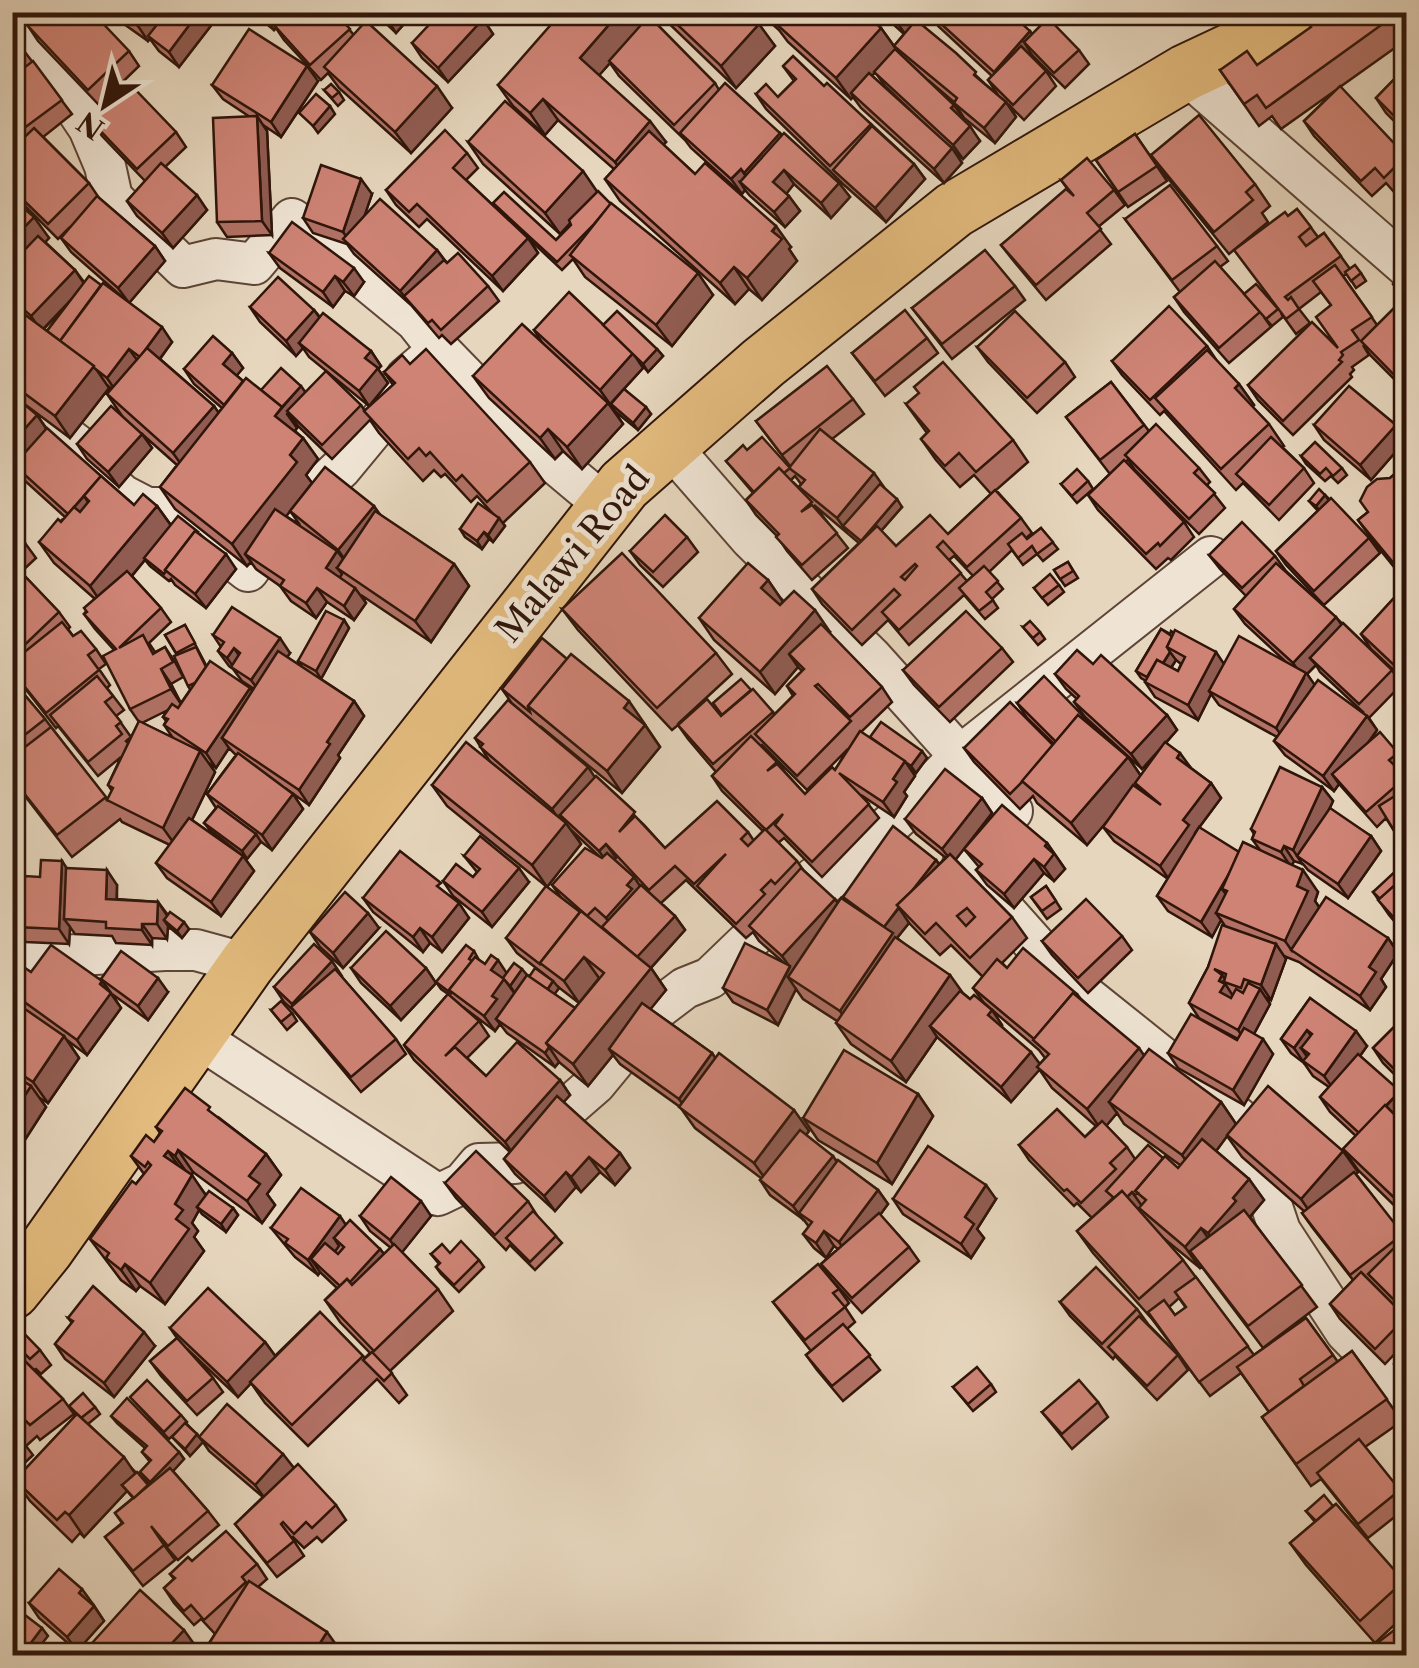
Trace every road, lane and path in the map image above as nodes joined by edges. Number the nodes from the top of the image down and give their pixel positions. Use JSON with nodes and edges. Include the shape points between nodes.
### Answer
{"nodes":[{"id":1,"x":1315,"y":12,"type":"edge"},
{"id":2,"x":12,"y":13,"type":"edge"},
{"id":3,"x":1185,"y":74,"type":"junction"},
{"id":4,"x":1406,"y":266,"type":"edge"},
{"id":5,"x":439,"y":350,"type":"junction"},
{"id":6,"x":12,"y":396,"type":"edge"},
{"id":7,"x":669,"y":445,"type":"junction"},
{"id":8,"x":606,"y":506,"type":"junction"},
{"id":9,"x":1211,"y":557,"type":"edge"},
{"id":10,"x":960,"y":756,"type":"junction"},
{"id":11,"x":246,"y":964,"type":"junction"},
{"id":12,"x":12,"y":968,"type":"edge"},
{"id":13,"x":196,"y":1036,"type":"junction"},
{"id":14,"x":12,"y":1291,"type":"edge"},
{"id":15,"x":1406,"y":1393,"type":"edge"}],
"edges":[{"from":1,"to":3,"type":"main road","name":"Malawi Road"},
{"from":2,"to":5,"type":"street","via":[[89,128],[112,198],[183,267],[216,259],[254,264],[292,219],[416,320]]},
{"from":3,"to":4,"type":"street"},
{"from":3,"to":7,"type":"main road","name":"Malawi Road","via":[[954,210]]},
{"from":5,"to":6,"type":"street","via":[[406,378],[390,410],[281,525],[248,571],[167,508],[147,508],[122,495],[78,446]]},
{"from":5,"to":8,"type":"street","via":[[526,439]]},
{"from":7,"to":8,"type":"main road","name":"Malawi Road"},
{"from":7,"to":10,"type":"street"},
{"from":8,"to":11,"type":"main road","name":"Malawi Road"},
{"from":9,"to":10,"type":"street"},
{"from":10,"to":13,"type":"street","via":[[826,883],[814,878],[710,978],[656,1010],[595,1084],[515,1163],[479,1164],[438,1196]]},
{"from":10,"to":15,"type":"street","via":[[1012,811],[963,864],[1053,966],[1238,1118],[1233,1154],[1271,1204],[1309,1280],[1346,1332]]},
{"from":11,"to":12,"type":"street","via":[[196,950],[165,950],[43,957]]},
{"from":11,"to":13,"type":"main road","name":"Malawi Road"},
{"from":13,"to":14,"type":"main road","name":"Malawi Road"}]}
